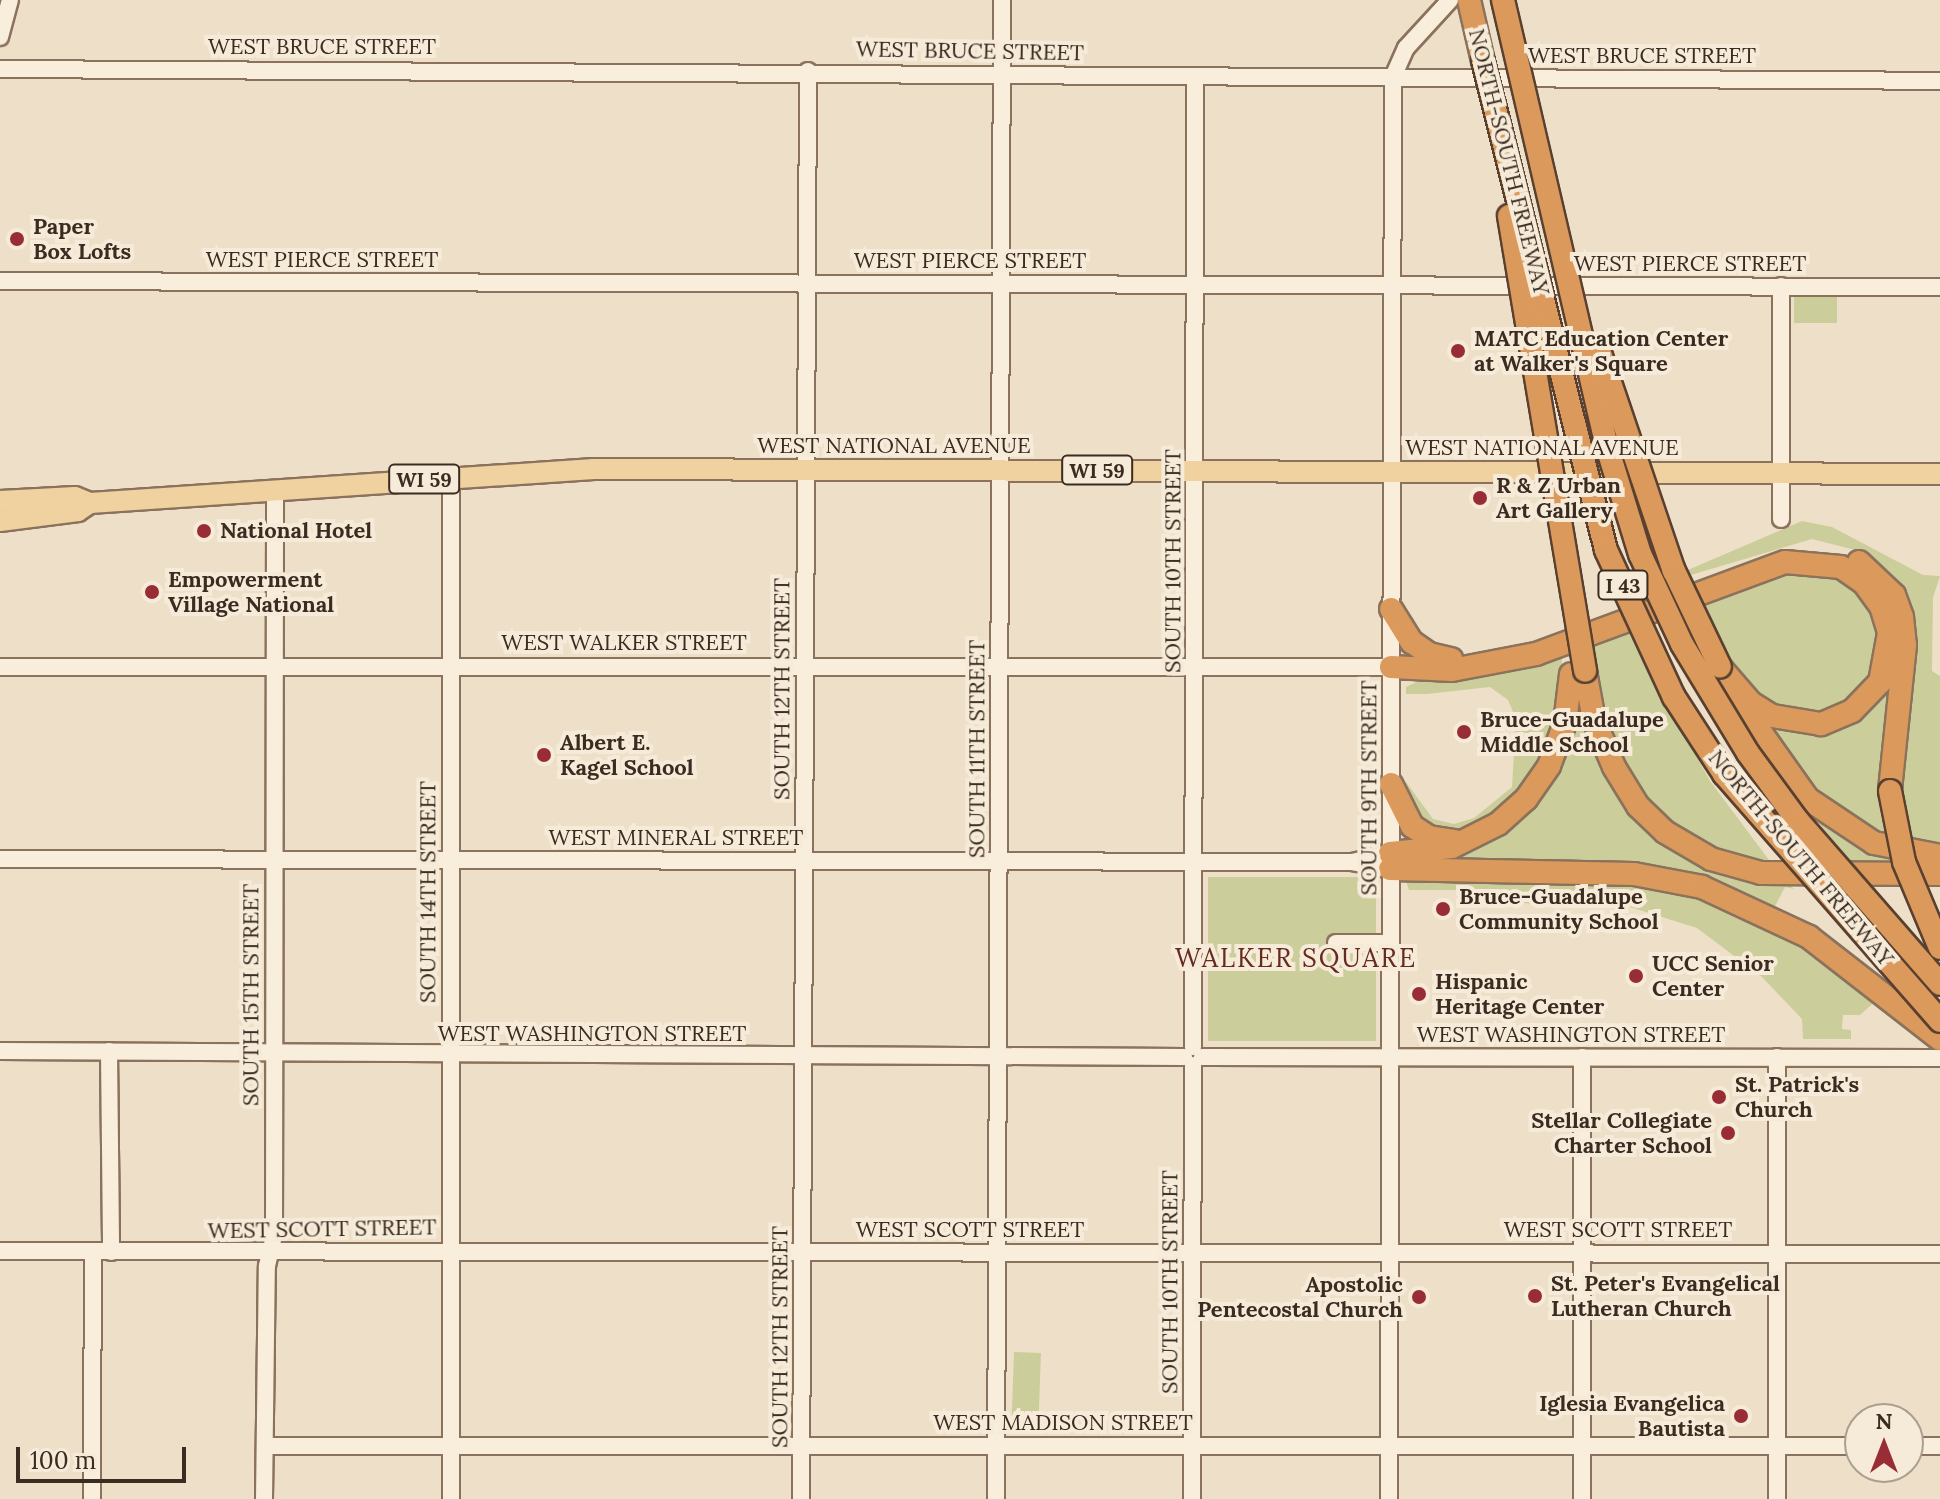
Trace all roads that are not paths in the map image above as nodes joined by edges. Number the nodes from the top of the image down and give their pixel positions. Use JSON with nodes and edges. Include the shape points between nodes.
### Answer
{"nodes":[{"id":1,"x":10,"y":0,"type":"edge"},
{"id":2,"x":1002,"y":0,"type":"edge"},
{"id":3,"x":1450,"y":0,"type":"edge"},
{"id":4,"x":1469,"y":0,"type":"edge"},
{"id":5,"x":1503,"y":0,"type":"edge"},
{"id":6,"x":0,"y":37,"type":"edge"},
{"id":7,"x":1483,"y":61,"type":"junction"},
{"id":8,"x":0,"y":69,"type":"edge"},
{"id":9,"x":808,"y":71,"type":"junction"},
{"id":10,"x":1002,"y":73,"type":"junction"},
{"id":11,"x":1195,"y":76,"type":"junction"},
{"id":12,"x":1393,"y":77,"type":"junction"},
{"id":13,"x":1940,"y":81,"type":"edge"},
{"id":14,"x":1552,"y":200,"type":"junction"},
{"id":15,"x":0,"y":281,"type":"edge"},
{"id":16,"x":806,"y":282,"type":"junction"},
{"id":17,"x":1195,"y":283,"type":"junction"},
{"id":18,"x":1001,"y":284,"type":"junction"},
{"id":19,"x":1391,"y":284,"type":"junction"},
{"id":20,"x":1781,"y":286,"type":"junction"},
{"id":21,"x":1940,"y":287,"type":"edge"},
{"id":22,"x":805,"y":469,"type":"junction"},
{"id":23,"x":999,"y":470,"type":"junction"},
{"id":24,"x":1195,"y":471,"type":"junction"},
{"id":25,"x":1390,"y":471,"type":"junction"},
{"id":26,"x":1781,"y":473,"type":"junction"},
{"id":27,"x":1940,"y":474,"type":"edge"},
{"id":28,"x":451,"y":477,"type":"junction"},
{"id":29,"x":275,"y":490,"type":"junction"},
{"id":30,"x":10,"y":510,"type":"edge"},
{"id":31,"x":1781,"y":519,"type":"dead end"},
{"id":32,"x":1391,"y":609,"type":"junction"},
{"id":33,"x":1451,"y":659,"type":"junction"},
{"id":34,"x":451,"y":665,"type":"junction"},
{"id":35,"x":999,"y":665,"type":"junction"},
{"id":36,"x":275,"y":666,"type":"junction"},
{"id":37,"x":805,"y":666,"type":"junction"},
{"id":38,"x":1194,"y":666,"type":"junction"},
{"id":39,"x":0,"y":667,"type":"edge"},
{"id":40,"x":1391,"y":667,"type":"junction"},
{"id":41,"x":1720,"y":667,"type":"junction"},
{"id":42,"x":1578,"y":672,"type":"junction"},
{"id":43,"x":1391,"y":784,"type":"junction"},
{"id":44,"x":1469,"y":840,"type":"junction"},
{"id":45,"x":1940,"y":856,"type":"edge"},
{"id":46,"x":0,"y":859,"type":"edge"},
{"id":47,"x":274,"y":859,"type":"junction"},
{"id":48,"x":804,"y":859,"type":"junction"},
{"id":49,"x":452,"y":861,"type":"junction"},
{"id":50,"x":998,"y":861,"type":"junction"},
{"id":51,"x":1194,"y":861,"type":"junction"},
{"id":52,"x":1390,"y":861,"type":"junction"},
{"id":53,"x":1940,"y":874,"type":"edge"},
{"id":54,"x":1336,"y":943,"type":"dead end"},
{"id":55,"x":1390,"y":943,"type":"junction"},
{"id":56,"x":1940,"y":948,"type":"edge"},
{"id":57,"x":1940,"y":984,"type":"edge"},
{"id":58,"x":1940,"y":1021,"type":"edge"},
{"id":59,"x":1940,"y":1039,"type":"edge"},
{"id":60,"x":0,"y":1051,"type":"edge"},
{"id":61,"x":109,"y":1051,"type":"junction"},
{"id":62,"x":273,"y":1052,"type":"junction"},
{"id":63,"x":450,"y":1055,"type":"junction"},
{"id":64,"x":998,"y":1056,"type":"junction"},
{"id":65,"x":1193,"y":1056,"type":"junction"},
{"id":66,"x":802,"y":1057,"type":"junction"},
{"id":67,"x":1389,"y":1057,"type":"junction"},
{"id":68,"x":1582,"y":1057,"type":"junction"},
{"id":69,"x":1777,"y":1057,"type":"junction"},
{"id":70,"x":1940,"y":1058,"type":"edge"},
{"id":71,"x":450,"y":1249,"type":"junction"},
{"id":72,"x":0,"y":1251,"type":"edge"},
{"id":73,"x":93,"y":1252,"type":"junction"},
{"id":74,"x":111,"y":1252,"type":"junction"},
{"id":75,"x":270,"y":1252,"type":"junction"},
{"id":76,"x":803,"y":1252,"type":"junction"},
{"id":77,"x":997,"y":1252,"type":"junction"},
{"id":78,"x":1192,"y":1252,"type":"junction"},
{"id":79,"x":1390,"y":1252,"type":"junction"},
{"id":80,"x":1584,"y":1252,"type":"junction"},
{"id":81,"x":1777,"y":1252,"type":"junction"},
{"id":82,"x":1940,"y":1254,"type":"edge"},
{"id":83,"x":802,"y":1444,"type":"junction"},
{"id":84,"x":451,"y":1445,"type":"junction"},
{"id":85,"x":996,"y":1445,"type":"junction"},
{"id":86,"x":1192,"y":1445,"type":"junction"},
{"id":87,"x":265,"y":1446,"type":"junction"},
{"id":88,"x":1390,"y":1446,"type":"junction"},
{"id":89,"x":1777,"y":1446,"type":"junction"},
{"id":90,"x":1844,"y":1446,"type":"edge"},
{"id":91,"x":1582,"y":1447,"type":"junction"},
{"id":92,"x":92,"y":1499,"type":"edge"},
{"id":93,"x":264,"y":1499,"type":"edge"},
{"id":94,"x":451,"y":1499,"type":"edge"},
{"id":95,"x":801,"y":1499,"type":"edge"},
{"id":96,"x":996,"y":1499,"type":"edge"},
{"id":97,"x":1192,"y":1499,"type":"edge"},
{"id":98,"x":1389,"y":1499,"type":"edge"},
{"id":99,"x":1582,"y":1499,"type":"edge"},
{"id":100,"x":1777,"y":1499,"type":"edge"}],
"edges":[{"from":1,"to":6,"type":"street"},
{"from":2,"to":10,"type":"street","name":"SOUTH 11TH STREET"},
{"from":3,"to":12,"type":"street","via":[[1406,48]]},
{"from":4,"to":7,"type":"highway","name":"NORTH-SOUTH FREEWAY","number":"I 43"},
{"from":5,"to":14,"type":"highway","name":"NORTH-SOUTH FREEWAY","number":"I 43","bridge":true},
{"from":7,"to":42,"type":"highway","bridge":true,"via":[[1569,581]]},
{"from":7,"to":58,"type":"highway","name":"NORTH-SOUTH FREEWAY","number":"I 43","bridge":true,"via":[[1606,550],[1674,697],[1724,774]]},
{"from":8,"to":9,"type":"street","name":"WEST BRUCE STREET"},
{"from":9,"to":10,"type":"street","name":"WEST BRUCE STREET"},
{"from":9,"to":16,"type":"street","name":"SOUTH 12TH STREET"},
{"from":10,"to":11,"type":"street","name":"WEST BRUCE STREET"},
{"from":10,"to":18,"type":"street","name":"SOUTH 11TH STREET"},
{"from":11,"to":12,"type":"street","name":"WEST BRUCE STREET"},
{"from":11,"to":17,"type":"street","name":"SOUTH 10TH STREET"},
{"from":12,"to":13,"type":"street","name":"WEST BRUCE STREET"},
{"from":12,"to":19,"type":"street","name":"SOUTH 9TH STREET"},
{"from":14,"to":41,"type":"highway","bridge":true,"via":[[1633,460],[1674,571]]},
{"from":14,"to":57,"type":"highway","name":"NORTH-SOUTH FREEWAY","number":"I 43","bridge":true,"via":[[1608,450],[1640,554],[1682,644],[1748,753],[1798,821]]},
{"from":15,"to":16,"type":"street","name":"WEST PIERCE STREET"},
{"from":16,"to":18,"type":"street","name":"WEST PIERCE STREET"},
{"from":16,"to":22,"type":"street","name":"SOUTH 12TH STREET"},
{"from":17,"to":18,"type":"street","name":"WEST PIERCE STREET"},
{"from":17,"to":19,"type":"street","name":"WEST PIERCE STREET"},
{"from":17,"to":24,"type":"street","name":"SOUTH 10TH STREET"},
{"from":18,"to":23,"type":"street","name":"SOUTH 11TH STREET"},
{"from":19,"to":20,"type":"street","name":"WEST PIERCE STREET"},
{"from":19,"to":25,"type":"street","name":"SOUTH 9TH STREET"},
{"from":20,"to":21,"type":"street","name":"WEST PIERCE STREET"},
{"from":20,"to":26,"type":"street"},
{"from":22,"to":23,"type":"main road","name":"WEST NATIONAL AVENUE","number":"WI 59"},
{"from":22,"to":28,"type":"main road","name":"WEST NATIONAL AVENUE","number":"WI 59","via":[[556,469]]},
{"from":22,"to":37,"type":"street","name":"SOUTH 12TH STREET"},
{"from":23,"to":24,"type":"main road","name":"WEST NATIONAL AVENUE","number":"WI 59"},
{"from":23,"to":35,"type":"street","name":"SOUTH 11TH STREET"},
{"from":24,"to":25,"type":"main road","name":"WEST NATIONAL AVENUE","number":"WI 59"},
{"from":24,"to":38,"type":"street","name":"SOUTH 10TH STREET"},
{"from":25,"to":26,"type":"main road","name":"WEST NATIONAL AVENUE","number":"WI 59"},
{"from":25,"to":32,"type":"street","name":"SOUTH 9TH STREET"},
{"from":26,"to":27,"type":"main road","name":"WEST NATIONAL AVENUE","number":"WI 59"},
{"from":26,"to":31,"type":"street"},
{"from":28,"to":29,"type":"main road","name":"WEST NATIONAL AVENUE","number":"WI 59"},
{"from":28,"to":34,"type":"street","name":"SOUTH 14TH STREET"},
{"from":29,"to":30,"type":"main road","name":"WEST NATIONAL AVENUE","number":"WI 59","via":[[90,503],[75,497]]},
{"from":29,"to":36,"type":"street","name":"SOUTH 15TH STREET"},
{"from":32,"to":33,"type":"highway","via":[[1412,642],[1429,654]]},
{"from":32,"to":40,"type":"street","name":"SOUTH 9TH STREET"},
{"from":33,"to":40,"type":"highway"},
{"from":33,"to":56,"type":"highway","bridge":true,"via":[[1525,643],[1779,551],[1806,546],[1833,551],[1877,575],[1894,595],[1905,645],[1890,791],[1904,862]]},
{"from":34,"to":36,"type":"street","name":"WEST WALKER STREET"},
{"from":34,"to":37,"type":"street","name":"WEST WALKER STREET"},
{"from":34,"to":49,"type":"street","name":"SOUTH 14TH STREET"},
{"from":35,"to":37,"type":"street","name":"WEST WALKER STREET"},
{"from":35,"to":38,"type":"street","name":"WEST WALKER STREET"},
{"from":35,"to":50,"type":"street","name":"SOUTH 11TH STREET"},
{"from":36,"to":39,"type":"street","name":"WEST WALKER STREET"},
{"from":36,"to":47,"type":"street","name":"SOUTH 15TH STREET"},
{"from":37,"to":48,"type":"street","name":"SOUTH 12TH STREET"},
{"from":38,"to":40,"type":"street","name":"WEST WALKER STREET"},
{"from":38,"to":51,"type":"street","name":"SOUTH 10TH STREET"},
{"from":40,"to":41,"type":"highway","via":[[1452,670],[1536,654],[1785,562],[1841,567],[1864,583],[1881,606],[1889,633],[1888,659],[1866,700],[1821,724],[1772,716],[1750,702]]},
{"from":40,"to":43,"type":"street","name":"SOUTH 9TH STREET"},
{"from":41,"to":45,"type":"highway","via":[[1740,706],[1808,799],[1874,843]]},
{"from":42,"to":44,"type":"highway","via":[[1549,766],[1526,799]]},
{"from":42,"to":53,"type":"highway","via":[[1622,780],[1665,832],[1700,853],[1761,873]]},
{"from":43,"to":44,"type":"highway","via":[[1412,826],[1441,841]]},
{"from":43,"to":52,"type":"street","name":"SOUTH 9TH STREET"},
{"from":44,"to":52,"type":"highway"},
{"from":46,"to":47,"type":"street","name":"WEST MINERAL STREET"},
{"from":47,"to":49,"type":"street","name":"WEST MINERAL STREET"},
{"from":47,"to":62,"type":"street","name":"SOUTH 15TH STREET"},
{"from":48,"to":49,"type":"street","name":"WEST MINERAL STREET"},
{"from":48,"to":50,"type":"street","name":"WEST MINERAL STREET"},
{"from":48,"to":66,"type":"street","name":"SOUTH 12TH STREET"},
{"from":49,"to":63,"type":"street","name":"SOUTH 14TH STREET"},
{"from":50,"to":51,"type":"street","name":"WEST MINERAL STREET"},
{"from":50,"to":64,"type":"street","name":"SOUTH 11TH STREET"},
{"from":51,"to":52,"type":"street","name":"WEST MINERAL STREET"},
{"from":51,"to":65,"type":"street","name":"SOUTH 10TH STREET"},
{"from":52,"to":55,"type":"street","name":"SOUTH 9TH STREET"},
{"from":52,"to":59,"type":"highway","via":[[1634,874],[1702,887],[1809,937]]},
{"from":54,"to":55,"type":"street"},
{"from":55,"to":67,"type":"street","name":"SOUTH 9TH STREET"},
{"from":60,"to":61,"type":"street","name":"WEST WASHINGTON STREET"},
{"from":61,"to":62,"type":"street","name":"WEST WASHINGTON STREET"},
{"from":61,"to":74,"type":"street"},
{"from":62,"to":63,"type":"street","name":"WEST WASHINGTON STREET"},
{"from":62,"to":75,"type":"street","name":"SOUTH 15TH STREET"},
{"from":63,"to":66,"type":"street","name":"WEST WASHINGTON STREET"},
{"from":63,"to":71,"type":"street","name":"SOUTH 14TH STREET"},
{"from":64,"to":65,"type":"street","name":"WEST WASHINGTON STREET"},
{"from":64,"to":66,"type":"street","name":"WEST WASHINGTON STREET"},
{"from":64,"to":77,"type":"street","name":"SOUTH 11TH STREET"},
{"from":65,"to":67,"type":"street","name":"WEST WASHINGTON STREET"},
{"from":65,"to":78,"type":"street","name":"SOUTH 10TH STREET"},
{"from":66,"to":76,"type":"street","name":"SOUTH 12TH STREET"},
{"from":67,"to":68,"type":"street","name":"WEST WASHINGTON STREET"},
{"from":67,"to":79,"type":"street","name":"SOUTH 9TH STREET"},
{"from":68,"to":69,"type":"street","name":"WEST WASHINGTON STREET"},
{"from":68,"to":80,"type":"street"},
{"from":69,"to":70,"type":"street","name":"WEST WASHINGTON STREET"},
{"from":69,"to":81,"type":"street"},
{"from":71,"to":75,"type":"street","name":"WEST SCOTT STREET"},
{"from":71,"to":76,"type":"street","name":"WEST SCOTT STREET"},
{"from":71,"to":84,"type":"street","name":"SOUTH 14TH STREET"},
{"from":72,"to":73,"type":"street","name":"WEST SCOTT STREET"},
{"from":73,"to":74,"type":"street","name":"WEST SCOTT STREET"},
{"from":73,"to":92,"type":"street"},
{"from":74,"to":75,"type":"street","name":"WEST SCOTT STREET"},
{"from":75,"to":87,"type":"street","name":"SOUTH 15TH STREET"},
{"from":76,"to":77,"type":"street","name":"WEST SCOTT STREET"},
{"from":76,"to":83,"type":"street","name":"SOUTH 12TH STREET"},
{"from":77,"to":78,"type":"street","name":"WEST SCOTT STREET"},
{"from":77,"to":85,"type":"street","name":"SOUTH 11TH STREET"},
{"from":78,"to":79,"type":"street","name":"WEST SCOTT STREET"},
{"from":78,"to":86,"type":"street","name":"SOUTH 10TH STREET"},
{"from":79,"to":80,"type":"street","name":"WEST SCOTT STREET"},
{"from":79,"to":88,"type":"street","name":"SOUTH 9TH STREET"},
{"from":80,"to":81,"type":"street","name":"WEST SCOTT STREET"},
{"from":80,"to":91,"type":"street"},
{"from":81,"to":82,"type":"street","name":"WEST SCOTT STREET"},
{"from":81,"to":89,"type":"street"},
{"from":83,"to":84,"type":"street","name":"WEST MADISON STREET"},
{"from":83,"to":85,"type":"street","name":"WEST MADISON STREET"},
{"from":83,"to":95,"type":"street","name":"SOUTH 12TH STREET"},
{"from":84,"to":87,"type":"street","name":"WEST MADISON STREET"},
{"from":84,"to":94,"type":"street","name":"SOUTH 14TH STREET"},
{"from":85,"to":86,"type":"street","name":"WEST MADISON STREET"},
{"from":85,"to":96,"type":"street","name":"SOUTH 11TH STREET"},
{"from":86,"to":88,"type":"street","name":"WEST MADISON STREET"},
{"from":86,"to":97,"type":"street","name":"SOUTH 10TH STREET"},
{"from":87,"to":93,"type":"street","name":"SOUTH 15TH STREET"},
{"from":88,"to":91,"type":"street","name":"WEST MADISON STREET"},
{"from":88,"to":98,"type":"street","name":"SOUTH 9TH STREET"},
{"from":89,"to":90,"type":"street","name":"WEST MADISON STREET"},
{"from":89,"to":91,"type":"street","name":"WEST MADISON STREET"},
{"from":89,"to":100,"type":"street"},
{"from":91,"to":99,"type":"street"}]}
